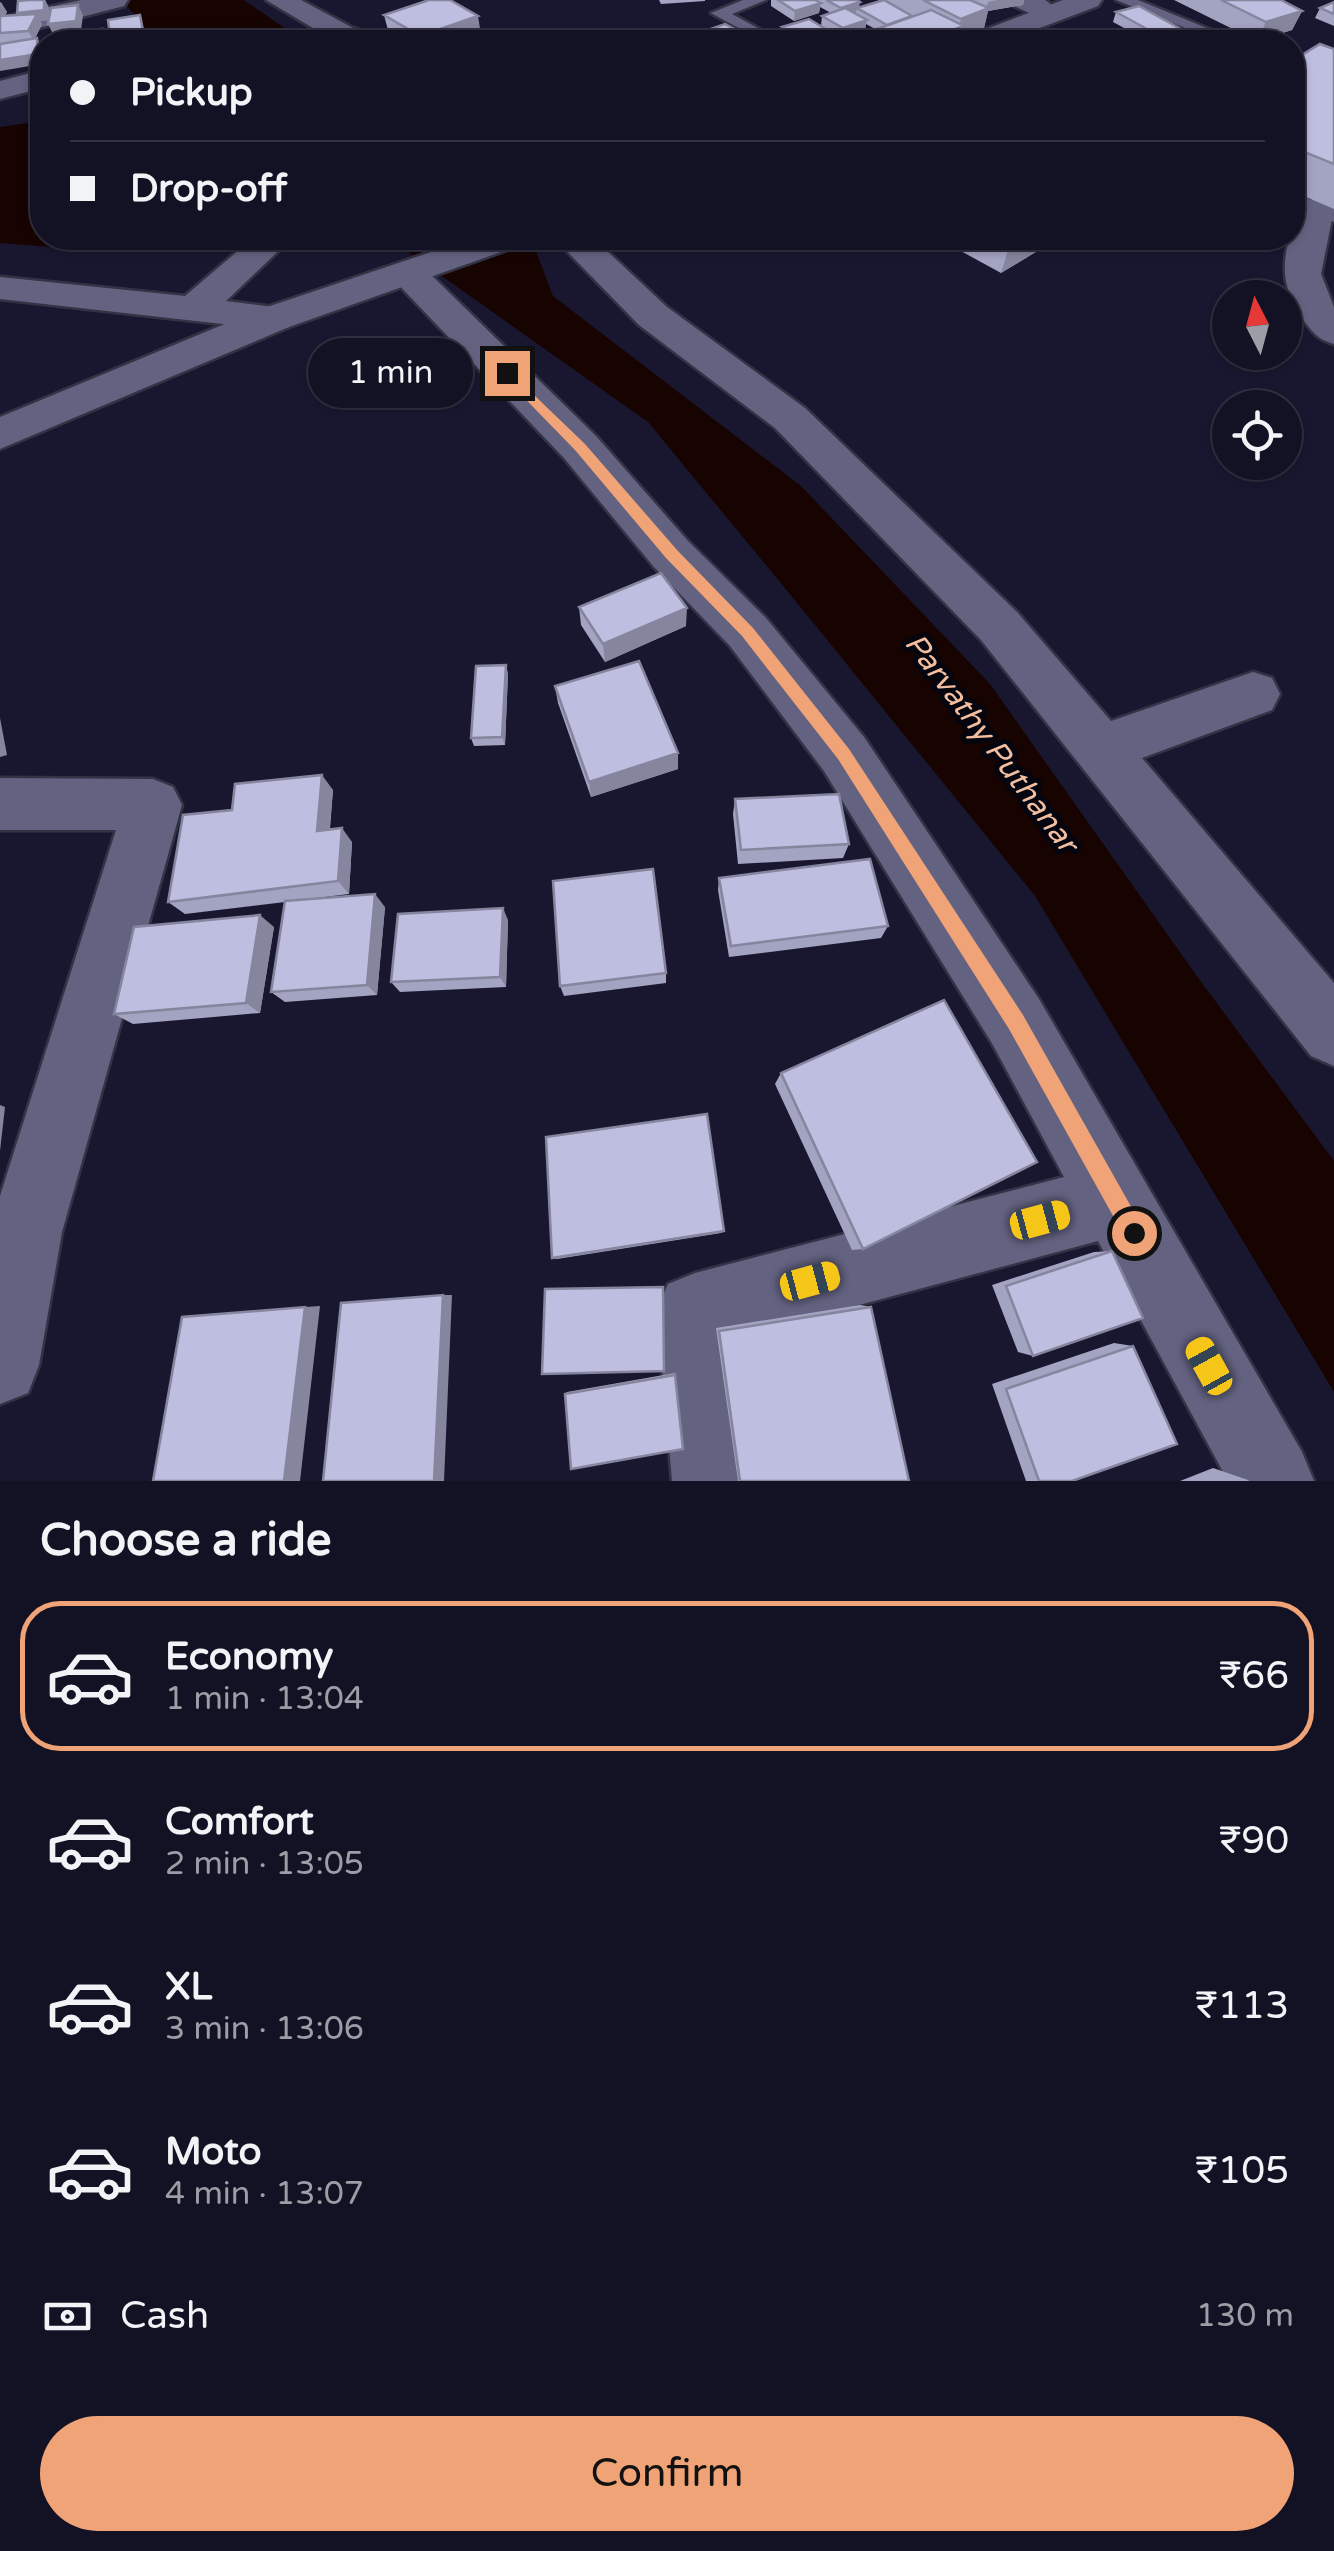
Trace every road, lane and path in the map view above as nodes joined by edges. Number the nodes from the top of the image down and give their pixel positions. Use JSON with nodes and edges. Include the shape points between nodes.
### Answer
{"nodes":[{"id":1,"x":280,"y":0,"type":"edge"},
{"id":2,"x":758,"y":0,"type":"edge"},
{"id":3,"x":1024,"y":0,"type":"edge"},
{"id":4,"x":1088,"y":0,"type":"edge"},
{"id":5,"x":1124,"y":0,"type":"edge"},
{"id":6,"x":114,"y":9,"type":"edge"},
{"id":7,"x":1050,"y":14,"type":"junction"},
{"id":8,"x":8,"y":25,"type":"edge"},
{"id":9,"x":336,"y":30,"type":"edge"},
{"id":10,"x":752,"y":30,"type":"edge"},
{"id":11,"x":1009,"y":30,"type":"edge"},
{"id":12,"x":1203,"y":30,"type":"edge"},
{"id":13,"x":30,"y":82,"type":"edge"},
{"id":14,"x":0,"y":90,"type":"edge"},
{"id":15,"x":1314,"y":208,"type":"edge"},
{"id":16,"x":1305,"y":246,"type":"edge"},
{"id":17,"x":260,"y":250,"type":"edge"},
{"id":18,"x":473,"y":250,"type":"edge"},
{"id":19,"x":585,"y":250,"type":"edge"},
{"id":20,"x":1304,"y":250,"type":"edge"},
{"id":21,"x":415,"y":272,"type":"junction"},
{"id":22,"x":0,"y":288,"type":"edge"},
{"id":23,"x":194,"y":309,"type":"junction"},
{"id":24,"x":275,"y":318,"type":"junction"},
{"id":25,"x":1334,"y":332,"type":"edge"},
{"id":26,"x":0,"y":434,"type":"edge"},
{"id":27,"x":1253,"y":694,"type":"dead end"},
{"id":28,"x":1100,"y":749,"type":"junction"},
{"id":29,"x":0,"y":804,"type":"edge"},
{"id":30,"x":1312,"y":969,"type":"edge"},
{"id":31,"x":1334,"y":1033,"type":"edge"},
{"id":32,"x":1116,"y":1200,"type":"junction"},
{"id":33,"x":0,"y":1366,"type":"edge"},
{"id":34,"x":713,"y":1481,"type":"edge"},
{"id":35,"x":1273,"y":1481,"type":"edge"}],
"edges":[{"from":1,"to":9,"type":"street"},
{"from":2,"to":10,"type":"lane","via":[[719,13]]},
{"from":3,"to":7,"type":"street"},
{"from":4,"to":7,"type":"street"},
{"from":5,"to":12,"type":"lane"},
{"from":6,"to":8,"type":"street","via":[[72,10],[45,22]]},
{"from":7,"to":11,"type":"street"},
{"from":13,"to":14,"type":"street"},
{"from":15,"to":16,"type":"street"},
{"from":17,"to":23,"type":"street"},
{"from":18,"to":21,"type":"street"},
{"from":19,"to":28,"type":"street","via":[[654,316],[790,418],[999,626]]},
{"from":20,"to":25,"type":"street","via":[[1299,271],[1316,312]]},
{"from":21,"to":24,"type":"street"},
{"from":21,"to":32,"type":"street","via":[[748,632],[844,754],[1016,1022]]},
{"from":22,"to":23,"type":"street"},
{"from":23,"to":24,"type":"street"},
{"from":24,"to":26,"type":"street"},
{"from":27,"to":28,"type":"street"},
{"from":28,"to":30,"type":"street"},
{"from":29,"to":33,"type":"street","via":[[153,804],[25,1232]]},
{"from":30,"to":31,"type":"street"},
{"from":32,"to":34,"type":"street","via":[[695,1311]]},
{"from":32,"to":35,"type":"street"}]}
